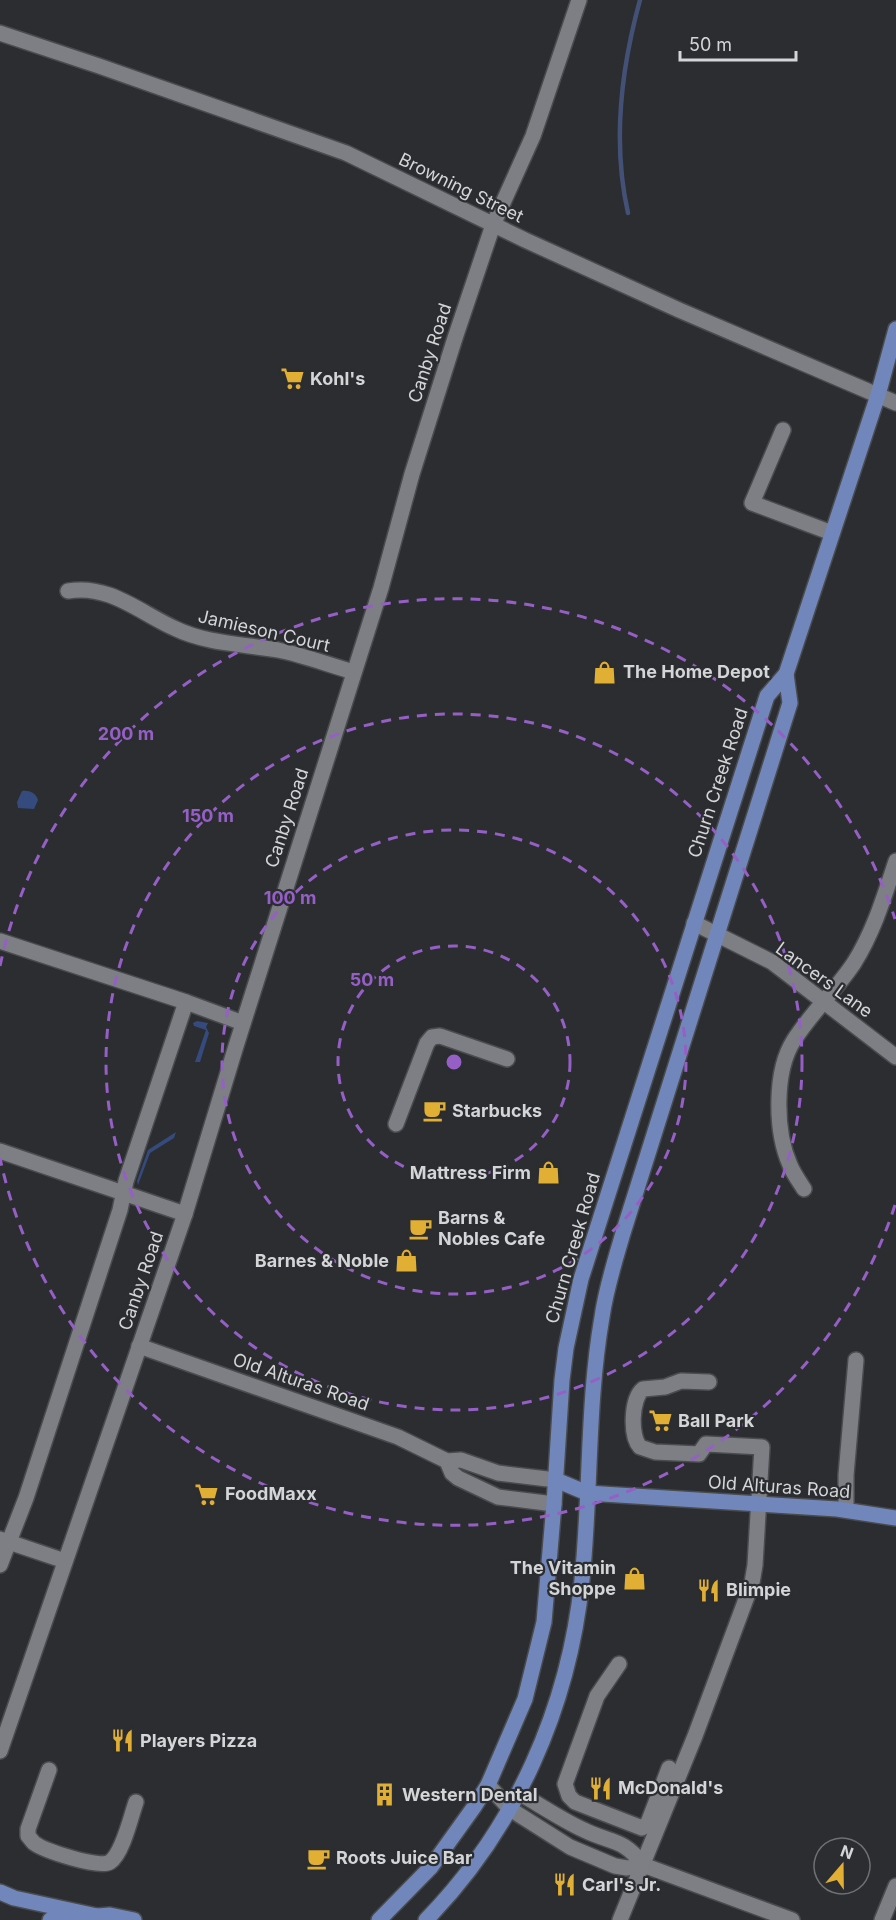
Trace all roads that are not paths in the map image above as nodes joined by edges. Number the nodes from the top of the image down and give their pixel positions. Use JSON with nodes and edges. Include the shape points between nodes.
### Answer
{"nodes":[{"id":1,"x":579,"y":0,"type":"edge"},
{"id":2,"x":0,"y":33,"type":"edge"},
{"id":3,"x":493,"y":225,"type":"junction"},
{"id":4,"x":896,"y":329,"type":"edge"},
{"id":5,"x":878,"y":395,"type":"junction"},
{"id":6,"x":896,"y":403,"type":"edge"},
{"id":7,"x":783,"y":430,"type":"dead end"},
{"id":8,"x":832,"y":533,"type":"junction"},
{"id":9,"x":68,"y":591,"type":"dead end"},
{"id":10,"x":354,"y":672,"type":"junction"},
{"id":11,"x":786,"y":674,"type":"junction"},
{"id":12,"x":896,"y":861,"type":"edge"},
{"id":13,"x":694,"y":923,"type":"junction"},
{"id":14,"x":718,"y":936,"type":"junction"},
{"id":15,"x":0,"y":941,"type":"edge"},
{"id":16,"x":824,"y":1001,"type":"junction"},
{"id":17,"x":186,"y":1002,"type":"junction"},
{"id":18,"x":243,"y":1023,"type":"junction"},
{"id":19,"x":896,"y":1057,"type":"edge"},
{"id":20,"x":507,"y":1059,"type":"dead end"},
{"id":21,"x":396,"y":1124,"type":"dead end"},
{"id":22,"x":0,"y":1151,"type":"edge"},
{"id":23,"x":804,"y":1189,"type":"dead end"},
{"id":24,"x":123,"y":1193,"type":"junction"},
{"id":25,"x":185,"y":1214,"type":"junction"},
{"id":26,"x":139,"y":1346,"type":"junction"},
{"id":27,"x":856,"y":1360,"type":"dead end"},
{"id":28,"x":709,"y":1382,"type":"dead end"},
{"id":29,"x":447,"y":1461,"type":"junction"},
{"id":30,"x":556,"y":1480,"type":"junction"},
{"id":31,"x":587,"y":1493,"type":"junction"},
{"id":32,"x":554,"y":1504,"type":"junction"},
{"id":33,"x":759,"y":1504,"type":"junction"},
{"id":34,"x":846,"y":1510,"type":"junction"},
{"id":35,"x":896,"y":1518,"type":"edge"},
{"id":36,"x":4,"y":1540,"type":"edge"},
{"id":37,"x":65,"y":1561,"type":"junction"},
{"id":38,"x":0,"y":1565,"type":"edge"},
{"id":39,"x":619,"y":1664,"type":"dead end"},
{"id":40,"x":0,"y":1751,"type":"edge"},
{"id":41,"x":669,"y":1768,"type":"dead end"},
{"id":42,"x":49,"y":1770,"type":"dead end"},
{"id":43,"x":488,"y":1785,"type":"junction"},
{"id":44,"x":519,"y":1793,"type":"junction"},
{"id":45,"x":136,"y":1802,"type":"dead end"},
{"id":46,"x":510,"y":1809,"type":"junction"},
{"id":47,"x":643,"y":1865,"type":"junction"},
{"id":48,"x":896,"y":1886,"type":"edge"},
{"id":49,"x":0,"y":1892,"type":"edge"},
{"id":50,"x":101,"y":1918,"type":"edge"},
{"id":51,"x":50,"y":1920,"type":"edge"},
{"id":52,"x":134,"y":1920,"type":"edge"},
{"id":53,"x":379,"y":1920,"type":"edge"},
{"id":54,"x":426,"y":1920,"type":"edge"},
{"id":55,"x":620,"y":1920,"type":"edge"},
{"id":56,"x":792,"y":1920,"type":"edge"},
{"id":57,"x":882,"y":1920,"type":"edge"}],
"edges":[{"from":1,"to":3,"type":"street","name":"Canby Road","via":[[533,136]]},
{"from":2,"to":3,"type":"street","name":"Browning Street","via":[[346,153]]},
{"from":3,"to":5,"type":"street","name":"Browning Street"},
{"from":3,"to":10,"type":"street","name":"Canby Road","via":[[412,474]]},
{"from":4,"to":5,"type":"main road","name":"Churn Creek Road"},
{"from":5,"to":6,"type":"street","name":"Browning Street"},
{"from":5,"to":8,"type":"main road","name":"Churn Creek Road"},
{"from":7,"to":8,"type":"street","via":[[752,503]]},
{"from":8,"to":11,"type":"main road","name":"Churn Creek Road"},
{"from":9,"to":10,"type":"street","name":"Jamieson Court","via":[[88,589],[113,595],[175,629],[207,640],[280,651]]},
{"from":10,"to":18,"type":"street","name":"Canby Road"},
{"from":11,"to":13,"type":"main road","name":"Churn Creek Road","via":[[767,696]]},
{"from":11,"to":14,"type":"main road","name":"Churn Creek Road","via":[[790,703]]},
{"from":12,"to":16,"type":"street","via":[[873,929]]},
{"from":13,"to":14,"type":"street","name":"Lancers Lane"},
{"from":13,"to":30,"type":"main road","name":"Churn Creek Road","via":[[581,1279],[562,1380]]},
{"from":14,"to":16,"type":"street","name":"Lancers Lane","via":[[772,962]]},
{"from":14,"to":31,"type":"main road","name":"Churn Creek Road","via":[[606,1293],[598,1345]]},
{"from":15,"to":17,"type":"street"},
{"from":16,"to":19,"type":"street","name":"Lancers Lane"},
{"from":16,"to":23,"type":"street","via":[[792,1044],[780,1081],[783,1136],[790,1166]]},
{"from":17,"to":18,"type":"street"},
{"from":17,"to":24,"type":"street"},
{"from":18,"to":25,"type":"street","name":"Canby Road"},
{"from":20,"to":21,"type":"street","via":[[440,1036],[432,1037]]},
{"from":22,"to":24,"type":"street"},
{"from":24,"to":25,"type":"street"},
{"from":24,"to":36,"type":"street","via":[[26,1498]]},
{"from":25,"to":26,"type":"street","name":"Canby Road"},
{"from":26,"to":29,"type":"street","name":"Old Alturas Road","via":[[398,1437]]},
{"from":26,"to":37,"type":"street","name":"Canby Road"},
{"from":27,"to":34,"type":"street"},
{"from":28,"to":33,"type":"street","via":[[681,1381],[643,1389],[636,1401],[636,1444],[644,1450],[699,1454],[706,1444],[762,1447]]},
{"from":29,"to":30,"type":"street","name":"Old Alturas Road","via":[[461,1460],[498,1473]]},
{"from":29,"to":32,"type":"street","name":"Old Alturas Road","via":[[458,1478],[498,1497]]},
{"from":30,"to":31,"type":"main road","name":"Old Alturas Road"},
{"from":30,"to":32,"type":"main road","name":"Churn Creek Road"},
{"from":31,"to":32,"type":"main road","name":"Old Alturas Road"},
{"from":31,"to":33,"type":"main road","name":"Old Alturas Road"},
{"from":31,"to":44,"type":"main road","name":"Churn Creek Road","via":[[582,1582],[572,1644],[551,1723]]},
{"from":32,"to":43,"type":"main road","name":"Churn Creek Road","via":[[544,1622],[525,1699]]},
{"from":33,"to":34,"type":"main road","name":"Old Alturas Road"},
{"from":33,"to":47,"type":"street","via":[[752,1583]]},
{"from":34,"to":35,"type":"main road","name":"Old Alturas Road"},
{"from":36,"to":37,"type":"street"},
{"from":36,"to":38,"type":"street"},
{"from":37,"to":40,"type":"street","name":"Canby Road"},
{"from":39,"to":41,"type":"street","via":[[597,1696],[565,1784],[567,1793],[579,1803],[642,1828],[648,1823]]},
{"from":42,"to":45,"type":"street","via":[[28,1828],[28,1836],[35,1844],[77,1859],[110,1862],[119,1850]]},
{"from":43,"to":46,"type":"street"},
{"from":43,"to":53,"type":"main road","name":"Churn Creek Road","via":[[431,1867]]},
{"from":44,"to":46,"type":"main road","name":"Churn Creek Road"},
{"from":44,"to":47,"type":"street","via":[[584,1830],[622,1844]]},
{"from":46,"to":47,"type":"street","via":[[579,1851],[615,1866]]},
{"from":46,"to":54,"type":"main road","name":"Churn Creek Road","via":[[475,1863]]},
{"from":47,"to":55,"type":"street"},
{"from":47,"to":56,"type":"street"},
{"from":48,"to":57,"type":"street"},
{"from":49,"to":50,"type":"main road"},
{"from":50,"to":51,"type":"main road"},
{"from":50,"to":52,"type":"main road"}]}
